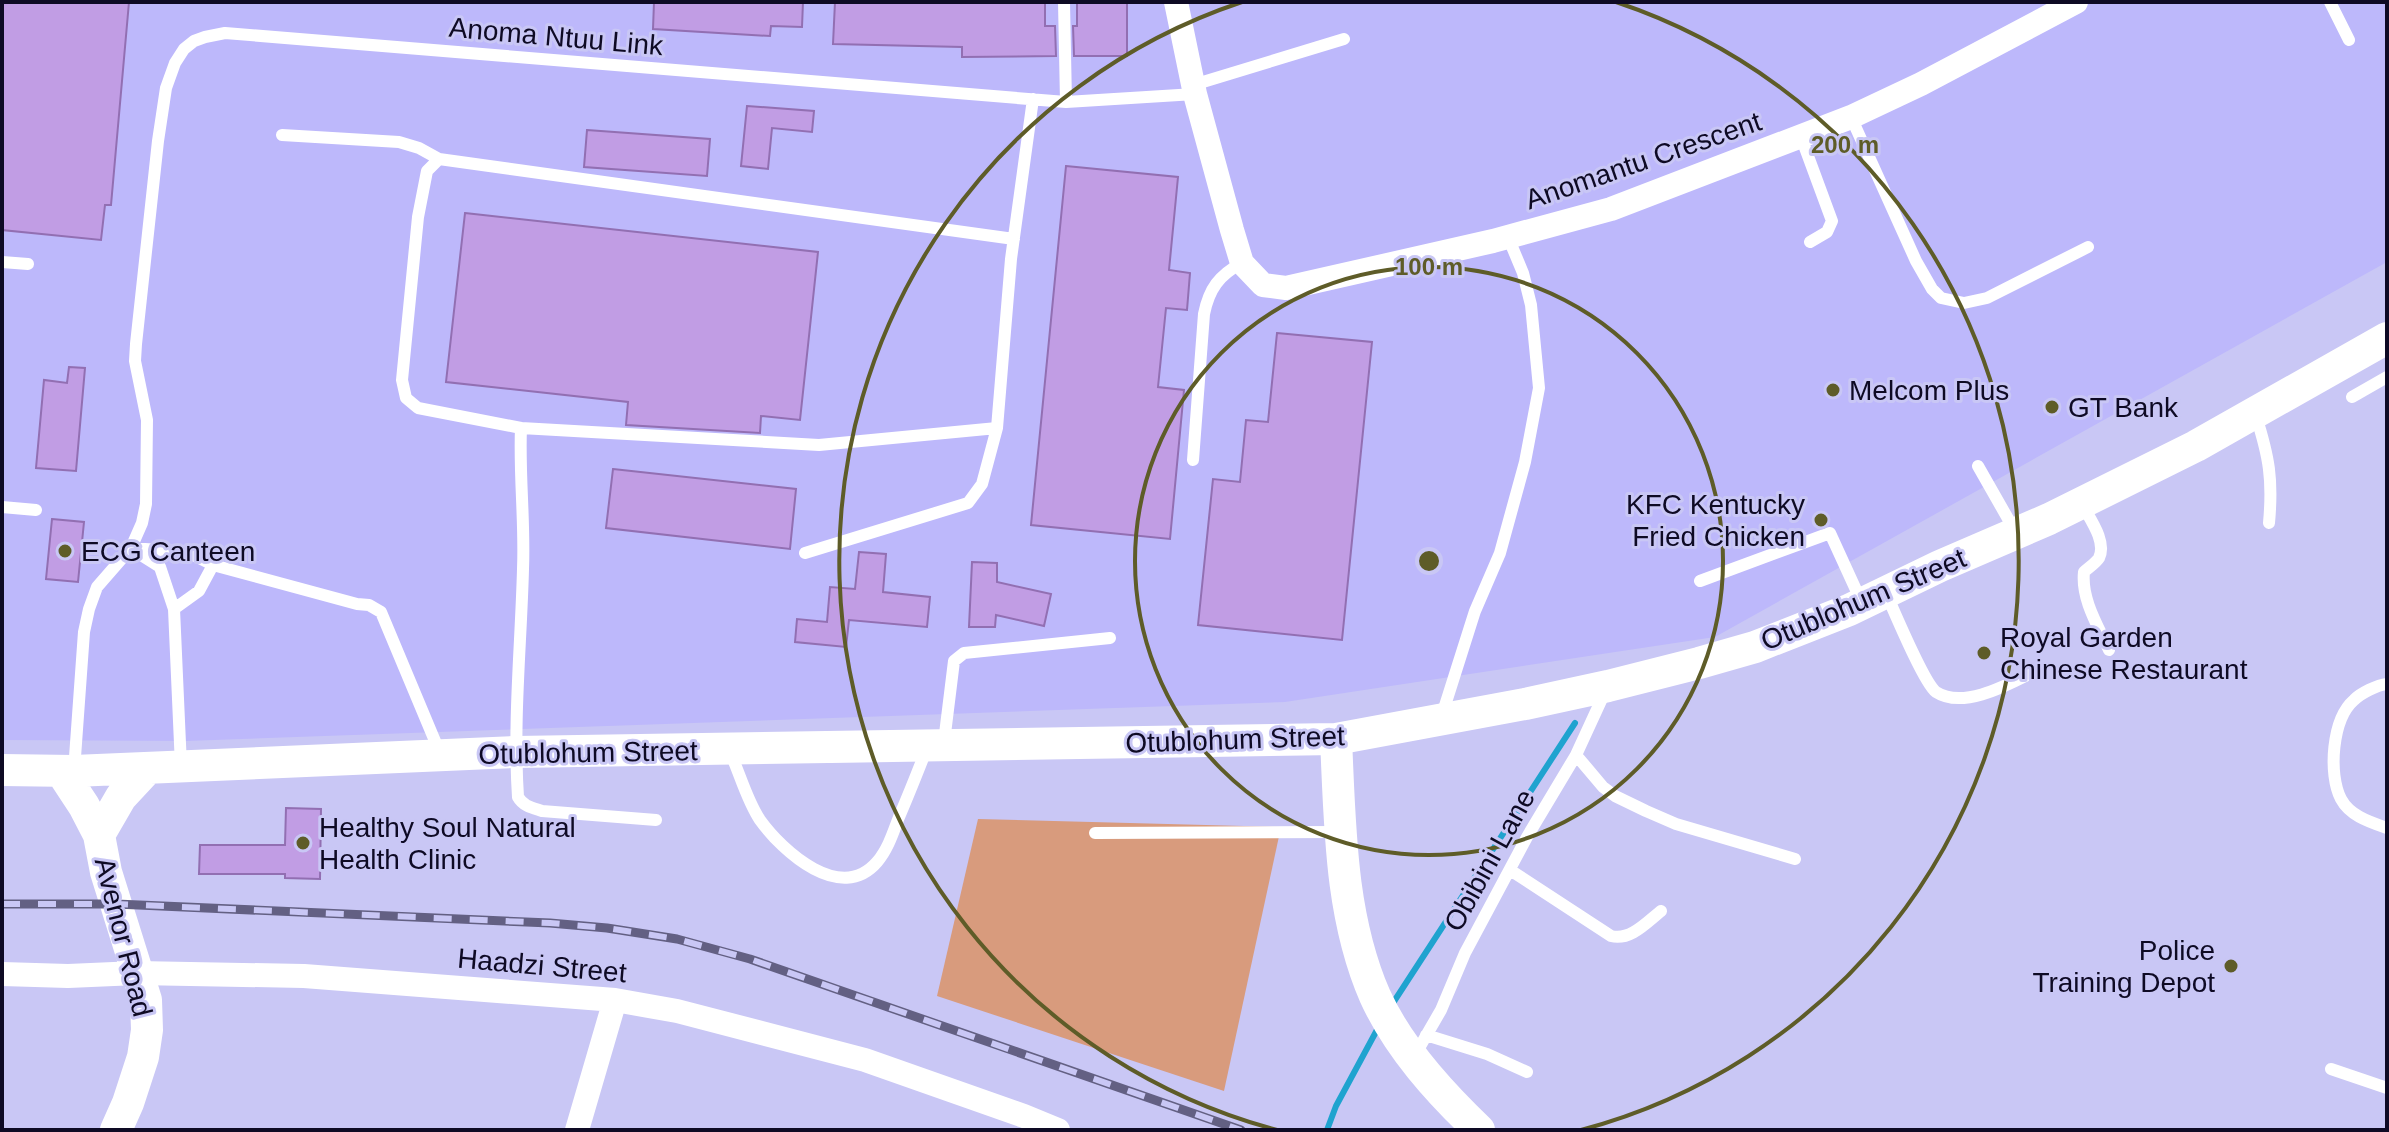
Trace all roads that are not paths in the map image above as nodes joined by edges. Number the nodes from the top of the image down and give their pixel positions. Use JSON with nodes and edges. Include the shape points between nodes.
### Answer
{"nodes":[{"id":1,"x":1064,"y":2,"type":"edge"},
{"id":2,"x":1176,"y":2,"type":"edge"},
{"id":3,"x":2076,"y":2,"type":"edge"},
{"id":4,"x":2330,"y":2,"type":"edge"},
{"id":5,"x":1344,"y":39,"type":"dead end"},
{"id":6,"x":2349,"y":40,"type":"dead end"},
{"id":7,"x":1194,"y":90,"type":"junction"},
{"id":8,"x":1033,"y":99,"type":"junction"},
{"id":9,"x":1066,"y":102,"type":"junction"},
{"id":10,"x":1851,"y":117,"type":"junction"},
{"id":11,"x":282,"y":135,"type":"dead end"},
{"id":12,"x":1801,"y":137,"type":"junction"},
{"id":13,"x":439,"y":159,"type":"junction"},
{"id":14,"x":1508,"y":237,"type":"junction"},
{"id":15,"x":1014,"y":239,"type":"junction"},
{"id":16,"x":1810,"y":242,"type":"dead end"},
{"id":17,"x":2088,"y":247,"type":"dead end"},
{"id":18,"x":2,"y":262,"type":"edge"},
{"id":19,"x":1242,"y":263,"type":"junction"},
{"id":20,"x":28,"y":264,"type":"dead end"},
{"id":21,"x":2387,"y":338,"type":"edge"},
{"id":22,"x":2363,"y":371,"type":"junction"},
{"id":23,"x":2387,"y":377,"type":"edge"},
{"id":24,"x":2352,"y":397,"type":"dead end"},
{"id":25,"x":2255,"y":413,"type":"junction"},
{"id":26,"x":521,"y":428,"type":"junction"},
{"id":27,"x":997,"y":428,"type":"junction"},
{"id":28,"x":1193,"y":460,"type":"dead end"},
{"id":29,"x":1978,"y":466,"type":"dead end"},
{"id":30,"x":2082,"y":503,"type":"junction"},
{"id":31,"x":2,"y":507,"type":"edge"},
{"id":32,"x":36,"y":510,"type":"dead end"},
{"id":33,"x":2269,"y":523,"type":"dead end"},
{"id":34,"x":2017,"y":533,"type":"junction"},
{"id":35,"x":131,"y":548,"type":"junction"},
{"id":36,"x":805,"y":553,"type":"dead end"},
{"id":37,"x":213,"y":565,"type":"junction"},
{"id":38,"x":1700,"y":581,"type":"dead end"},
{"id":39,"x":1874,"y":598,"type":"junction"},
{"id":40,"x":174,"y":609,"type":"junction"},
{"id":41,"x":1110,"y":638,"type":"dead end"},
{"id":42,"x":2109,"y":650,"type":"dead end"},
{"id":43,"x":2041,"y":668,"type":"dead end"},
{"id":44,"x":2387,"y":684,"type":"edge"},
{"id":45,"x":1608,"y":686,"type":"junction"},
{"id":46,"x":1440,"y":720,"type":"junction"},
{"id":47,"x":1336,"y":739,"type":"junction"},
{"id":48,"x":936,"y":746,"type":"junction"},
{"id":49,"x":729,"y":749,"type":"junction"},
{"id":50,"x":516,"y":752,"type":"junction"},
{"id":51,"x":1576,"y":755,"type":"junction"},
{"id":52,"x":441,"y":756,"type":"junction"},
{"id":53,"x":181,"y":767,"type":"junction"},
{"id":54,"x":148,"y":768,"type":"junction"},
{"id":55,"x":2,"y":770,"type":"edge"},
{"id":56,"x":67,"y":771,"type":"junction"},
{"id":57,"x":656,"y":820,"type":"dead end"},
{"id":58,"x":2387,"y":828,"type":"edge"},
{"id":59,"x":1340,"y":832,"type":"junction"},
{"id":60,"x":1095,"y":833,"type":"dead end"},
{"id":61,"x":99,"y":835,"type":"junction"},
{"id":62,"x":1795,"y":859,"type":"dead end"},
{"id":63,"x":1510,"y":870,"type":"junction"},
{"id":64,"x":1661,"y":911,"type":"dead end"},
{"id":65,"x":137,"y":973,"type":"junction"},
{"id":66,"x":2,"y":974,"type":"edge"},
{"id":67,"x":615,"y":1000,"type":"junction"},
{"id":68,"x":1420,"y":1047,"type":"junction"},
{"id":69,"x":2331,"y":1069,"type":"dead end"},
{"id":70,"x":1527,"y":1072,"type":"dead end"},
{"id":71,"x":2387,"y":1088,"type":"edge"},
{"id":72,"x":1022,"y":1123,"type":"edge"},
{"id":73,"x":116,"y":1130,"type":"edge"},
{"id":74,"x":577,"y":1130,"type":"edge"},
{"id":75,"x":1058,"y":1130,"type":"edge"},
{"id":76,"x":1479,"y":1130,"type":"edge"}],
"edges":[{"from":1,"to":9,"type":"lane"},
{"from":2,"to":7,"type":"street"},
{"from":3,"to":10,"type":"street","name":"Anomantu Crescent"},
{"from":4,"to":6,"type":"lane"},
{"from":5,"to":7,"type":"lane","name":"Anoma Ntuu Link"},
{"from":7,"to":9,"type":"lane","name":"Anoma Ntuu Link"},
{"from":7,"to":19,"type":"street"},
{"from":8,"to":9,"type":"lane","name":"Anoma Ntuu Link"},
{"from":8,"to":15,"type":"lane"},
{"from":8,"to":35,"type":"lane","name":"Anoma Ntuu Link","via":[[225,33],[194,41],[175,63],[158,141],[135,361],[147,420],[146,504]]},
{"from":10,"to":12,"type":"street","name":"Anomantu Crescent"},
{"from":10,"to":17,"type":"lane","via":[[1916,261],[1941,298],[1964,303],[1987,298]]},
{"from":11,"to":13,"type":"lane","via":[[399,142]]},
{"from":12,"to":14,"type":"street","name":"Anomantu Crescent","via":[[1611,209]]},
{"from":12,"to":16,"type":"lane","via":[[1832,221],[1827,232]]},
{"from":13,"to":15,"type":"lane"},
{"from":13,"to":26,"type":"lane","via":[[427,171],[418,217],[402,380],[406,398],[418,408]]},
{"from":14,"to":19,"type":"street","name":"Anomantu Crescent","via":[[1286,288],[1263,285]]},
{"from":14,"to":46,"type":"lane","via":[[1531,305],[1539,388],[1500,553]]},
{"from":15,"to":27,"type":"lane"},
{"from":18,"to":20,"type":"lane"},
{"from":19,"to":28,"type":"lane","via":[[1227,271],[1208,295]]},
{"from":21,"to":22,"type":"street","name":"Otublohum Street"},
{"from":22,"to":23,"type":"lane"},
{"from":22,"to":24,"type":"lane"},
{"from":22,"to":25,"type":"street","name":"Otublohum Street"},
{"from":25,"to":30,"type":"street","name":"Otublohum Street"},
{"from":25,"to":33,"type":"lane","via":[[2271,476]]},
{"from":26,"to":27,"type":"lane","via":[[819,445]]},
{"from":26,"to":50,"type":"lane","via":[[525,530]]},
{"from":27,"to":36,"type":"lane","via":[[982,484],[968,503]]},
{"from":29,"to":34,"type":"lane"},
{"from":30,"to":34,"type":"street","name":"Otublohum Street"},
{"from":30,"to":42,"type":"lane","via":[[2101,548],[2099,558],[2084,572],[2083,585]]},
{"from":31,"to":32,"type":"lane"},
{"from":34,"to":39,"type":"street","name":"Otublohum Street"},
{"from":35,"to":37,"type":"lane","via":[[187,552]]},
{"from":35,"to":40,"type":"lane","via":[[160,567]]},
{"from":35,"to":56,"type":"lane","name":"Anoma Ntuu Link","via":[[97,587],[89,609]]},
{"from":37,"to":40,"type":"lane","via":[[199,591]]},
{"from":37,"to":52,"type":"lane","via":[[381,612]]},
{"from":38,"to":39,"type":"lane","via":[[1830,533]]},
{"from":39,"to":43,"type":"lane","via":[[1929,685],[1944,696],[1966,698],[1996,690]]},
{"from":39,"to":45,"type":"street","name":"Otublohum Street","via":[[1755,647]]},
{"from":40,"to":53,"type":"lane"},
{"from":41,"to":48,"type":"lane","via":[[964,653],[954,661]]},
{"from":44,"to":58,"type":"lane","via":[[2353,700],[2337,729],[2333,775],[2342,801],[2360,818]]},
{"from":45,"to":46,"type":"street","name":"Otublohum Street"},
{"from":45,"to":51,"type":"lane","name":"Obibini Lane"},
{"from":46,"to":47,"type":"street","name":"Otublohum Street"},
{"from":47,"to":48,"type":"street","name":"Otublohum Street"},
{"from":47,"to":59,"type":"street"},
{"from":48,"to":49,"type":"street","name":"Otublohum Street"},
{"from":48,"to":49,"type":"lane","via":[[887,849],[869,870],[847,878],[823,874],[776,840],[758,818]]},
{"from":49,"to":50,"type":"street","name":"Otublohum Street"},
{"from":50,"to":52,"type":"street","name":"Otublohum Street"},
{"from":50,"to":57,"type":"lane","via":[[518,797],[529,807]]},
{"from":51,"to":62,"type":"lane","via":[[1603,787],[1646,811]]},
{"from":51,"to":63,"type":"lane","name":"Obibini Lane"},
{"from":52,"to":53,"type":"street","name":"Otublohum Street"},
{"from":53,"to":54,"type":"street","name":"Otublohum Street"},
{"from":54,"to":56,"type":"street","name":"Otublohum Street"},
{"from":54,"to":61,"type":"street","name":"Avenor Road","via":[[121,797]]},
{"from":55,"to":56,"type":"street","name":"Otublohum Street"},
{"from":56,"to":61,"type":"street","name":"Avenor Road"},
{"from":59,"to":60,"type":"lane"},
{"from":59,"to":68,"type":"street","via":[[1347,899],[1365,969],[1377,999]]},
{"from":61,"to":65,"type":"street","name":"Avenor Road"},
{"from":63,"to":64,"type":"lane","via":[[1620,939]]},
{"from":63,"to":68,"type":"lane","name":"Obibini Lane"},
{"from":65,"to":66,"type":"street","name":"Haadzi Street"},
{"from":65,"to":67,"type":"street","name":"Haadzi Street","via":[[304,976]]},
{"from":65,"to":73,"type":"street","name":"Avenor Road","via":[[146,1000],[146,1041]]},
{"from":67,"to":72,"type":"street","name":"Haadzi Street","via":[[865,1060]]},
{"from":67,"to":74,"type":"street"},
{"from":68,"to":70,"type":"lane","via":[[1487,1054]]},
{"from":68,"to":76,"type":"street","via":[[1455,1107]]},
{"from":69,"to":71,"type":"lane"},
{"from":72,"to":75,"type":"street","name":"Haadzi Street"}]}
